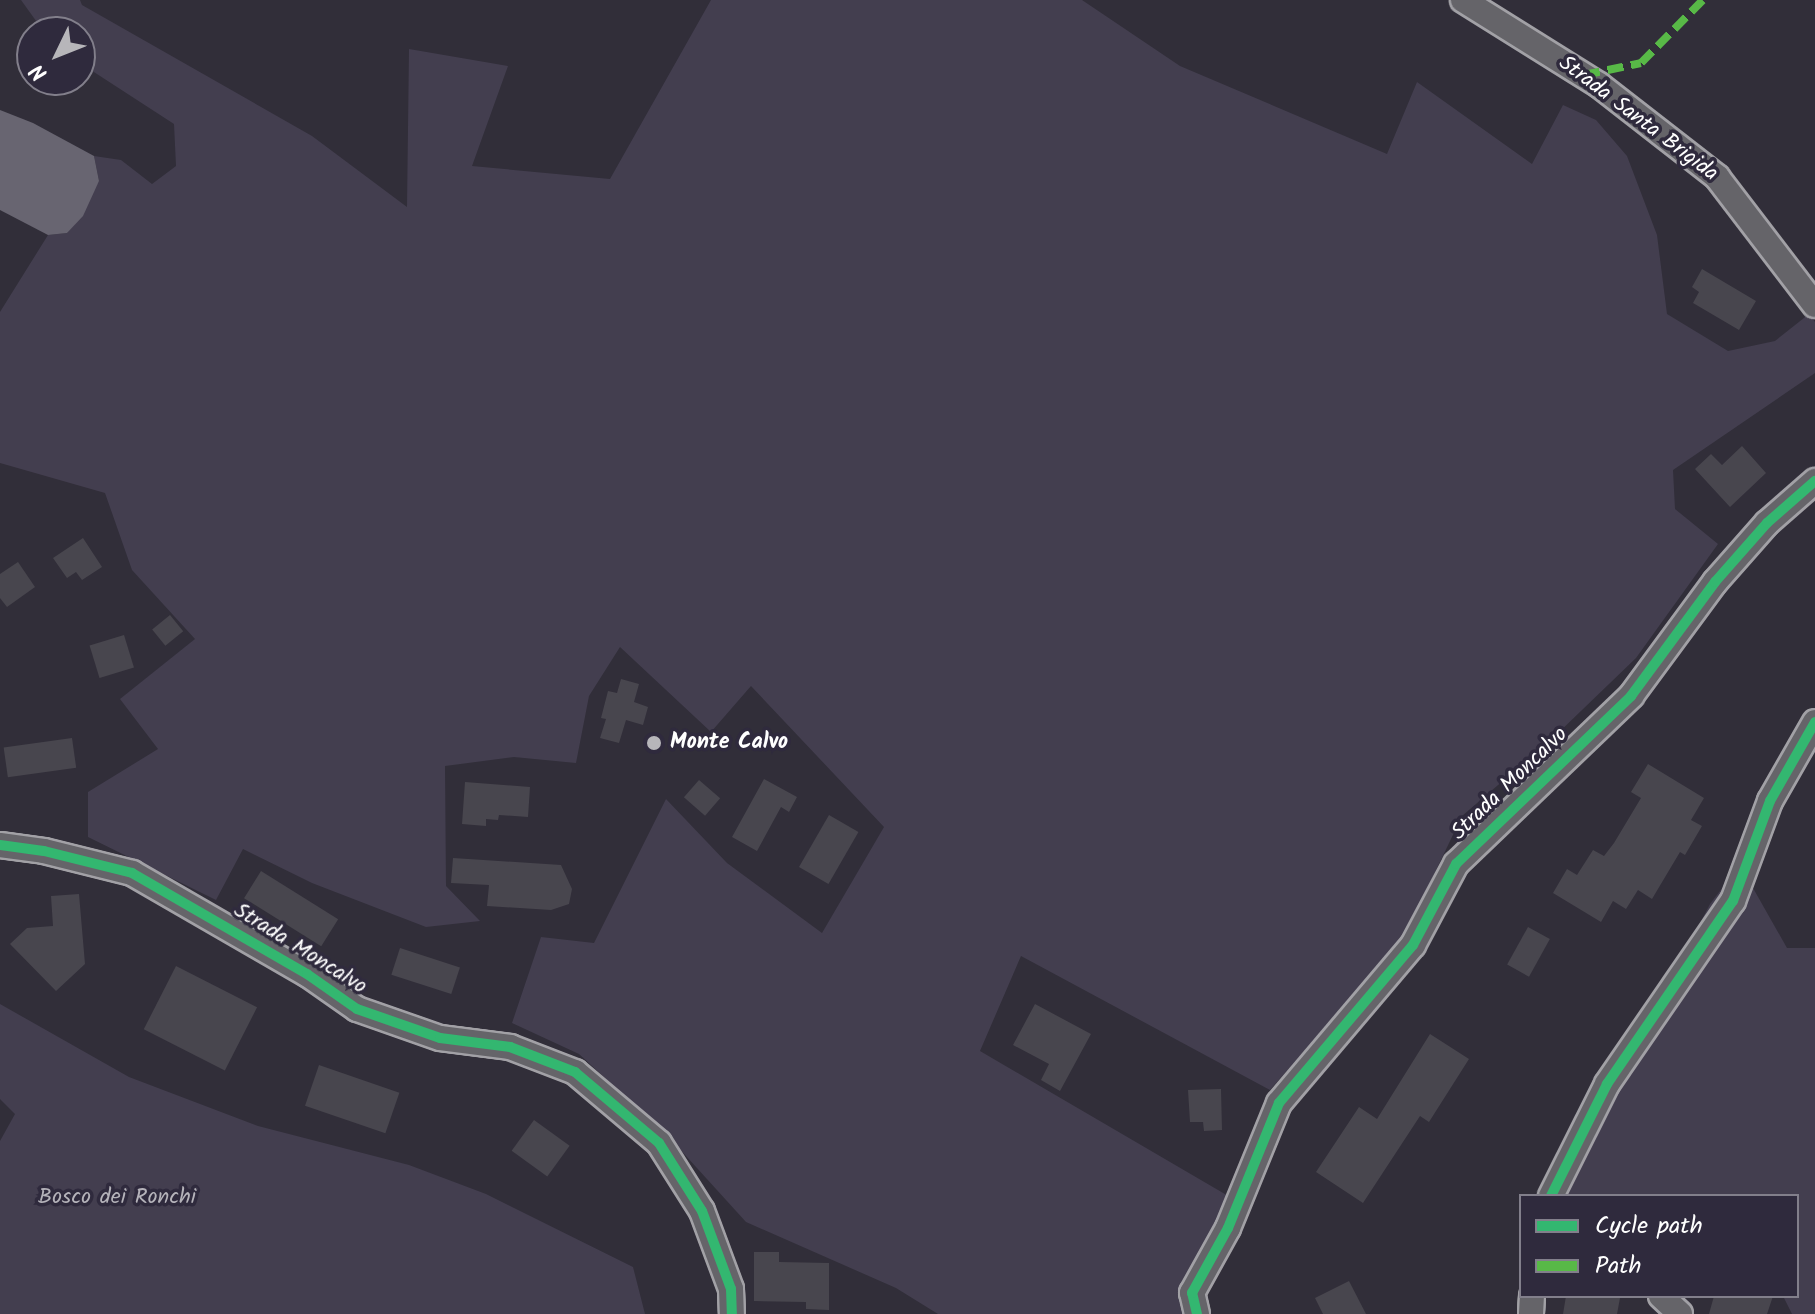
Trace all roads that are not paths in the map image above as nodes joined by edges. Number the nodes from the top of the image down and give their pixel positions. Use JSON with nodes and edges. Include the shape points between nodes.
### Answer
{"nodes":[{"id":1,"x":1463,"y":0,"type":"edge"},
{"id":2,"x":1815,"y":305,"type":"edge"},
{"id":3,"x":1815,"y":481,"type":"edge"},
{"id":4,"x":1815,"y":722,"type":"edge"},
{"id":5,"x":0,"y":845,"type":"edge"},
{"id":6,"x":1552,"y":1194,"type":"edge"},
{"id":7,"x":1663,"y":1298,"type":"edge"},
{"id":8,"x":732,"y":1314,"type":"edge"},
{"id":9,"x":1197,"y":1314,"type":"edge"},
{"id":10,"x":1680,"y":1314,"type":"edge"}],
"edges":[{"from":1,"to":2,"type":"street","name":"Strada Santa Brigida","via":[[1575,68],[1695,158],[1740,204]]},
{"from":3,"to":9,"type":"street","name":"Strada Moncalvo","via":[[1767,523],[1715,582],[1631,696],[1456,864],[1413,945],[1279,1103],[1228,1228],[1192,1293]]},
{"from":4,"to":6,"type":"street","via":[[1770,801],[1733,901],[1607,1084]]},
{"from":5,"to":8,"type":"street","name":"Strada Moncalvo","via":[[132,873],[307,974],[357,1009],[440,1038],[510,1047],[575,1072],[659,1143],[702,1211],[731,1289]]},
{"from":7,"to":10,"type":"street"}]}
